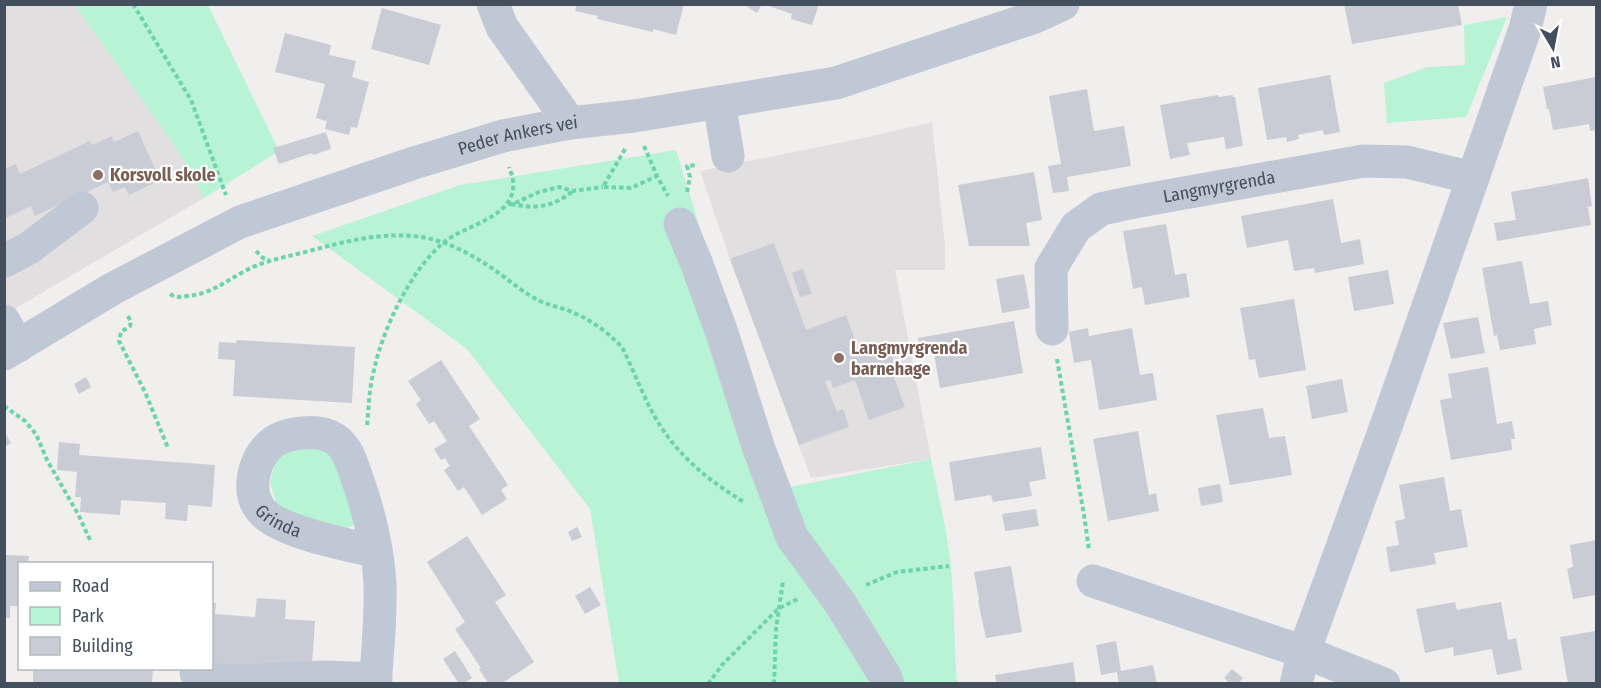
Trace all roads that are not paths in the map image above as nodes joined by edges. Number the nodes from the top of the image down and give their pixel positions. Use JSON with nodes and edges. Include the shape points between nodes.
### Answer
{"nodes":[{"id":1,"x":493,"y":4,"type":"edge"},
{"id":2,"x":1063,"y":4,"type":"edge"},
{"id":3,"x":1531,"y":4,"type":"edge"},
{"id":4,"x":719,"y":102,"type":"junction"},
{"id":5,"x":570,"y":123,"type":"junction"},
{"id":6,"x":728,"y":156,"type":"road end"},
{"id":7,"x":1473,"y":178,"type":"junction"},
{"id":8,"x":82,"y":208,"type":"dead end"},
{"id":9,"x":680,"y":224,"type":"road end"},
{"id":10,"x":4,"y":261,"type":"edge"},
{"id":11,"x":1052,"y":329,"type":"road end"},
{"id":12,"x":9,"y":340,"type":"edge"},
{"id":13,"x":375,"y":551,"type":"dead end"},
{"id":14,"x":1093,"y":582,"type":"road end"},
{"id":15,"x":1304,"y":652,"type":"junction"},
{"id":16,"x":196,"y":673,"type":"dead end"},
{"id":17,"x":375,"y":681,"type":"edge"},
{"id":18,"x":888,"y":684,"type":"edge"},
{"id":19,"x":1296,"y":684,"type":"edge"},
{"id":20,"x":1384,"y":684,"type":"edge"}],
"edges":[{"from":1,"to":5,"type":"street","via":[[502,27]]},
{"from":2,"to":4,"type":"street","name":"Peder Ankers vei","via":[[1035,17],[836,83]]},
{"from":3,"to":7,"type":"street"},
{"from":4,"to":5,"type":"street","name":"Peder Ankers vei"},
{"from":4,"to":6,"type":"street"},
{"from":5,"to":12,"type":"street","name":"Peder Ankers vei","via":[[503,136],[436,156],[240,222]]},
{"from":7,"to":11,"type":"street","name":"Langmyrgrenda","via":[[1407,162],[1362,161],[1101,209],[1076,227],[1051,268]]},
{"from":7,"to":15,"type":"street"},
{"from":8,"to":10,"type":"street","via":[[30,248]]},
{"from":9,"to":18,"type":"street","via":[[792,537],[840,603]]},
{"from":13,"to":17,"type":"street","via":[[380,605]]},
{"from":14,"to":15,"type":"street"},
{"from":15,"to":19,"type":"street"},
{"from":15,"to":20,"type":"street"},
{"from":16,"to":17,"type":"street","via":[[235,681],[325,677]]}]}
